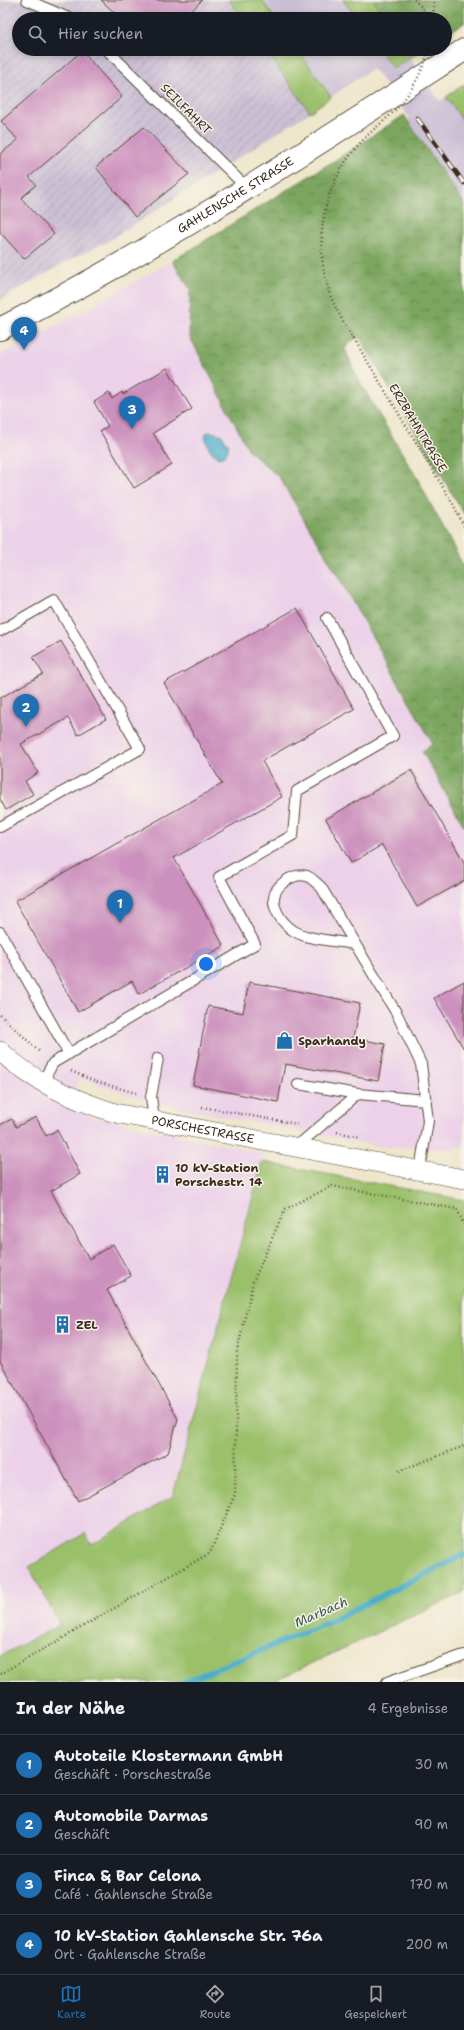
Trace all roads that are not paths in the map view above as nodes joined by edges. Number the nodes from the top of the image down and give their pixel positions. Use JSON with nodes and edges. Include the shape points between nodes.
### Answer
{"nodes":[{"id":1,"x":27,"y":0,"type":"edge"},
{"id":2,"x":55,"y":12,"type":"edge"},
{"id":3,"x":464,"y":50,"type":"edge"},
{"id":4,"x":113,"y":56,"type":"edge"},
{"id":5,"x":247,"y":188,"type":"junction"},
{"id":6,"x":0,"y":329,"type":"edge"},
{"id":7,"x":326,"y":618,"type":"dead end"},
{"id":8,"x":0,"y":632,"type":"edge"},
{"id":9,"x":0,"y":828,"type":"edge"},
{"id":10,"x":0,"y":932,"type":"edge"},
{"id":11,"x":354,"y":944,"type":"junction"},
{"id":12,"x":0,"y":1051,"type":"edge"},
{"id":13,"x":69,"y":1054,"type":"junction"},
{"id":14,"x":158,"y":1058,"type":"dead end"},
{"id":15,"x":42,"y":1083,"type":"junction"},
{"id":16,"x":298,"y":1084,"type":"dead end"},
{"id":17,"x":358,"y":1094,"type":"junction"},
{"id":18,"x":426,"y":1100,"type":"junction"},
{"id":19,"x":154,"y":1120,"type":"junction"},
{"id":20,"x":296,"y":1148,"type":"junction"},
{"id":21,"x":420,"y":1169,"type":"junction"},
{"id":22,"x":464,"y":1179,"type":"edge"},
{"id":23,"x":464,"y":1655,"type":"edge"},
{"id":24,"x":387,"y":1682,"type":"edge"}],
"edges":[{"from":1,"to":2,"type":"lane"},
{"from":3,"to":5,"type":"street","name":"GAHLENSCHE STRASSE"},
{"from":4,"to":5,"type":"lane","name":"SEILFAHRT"},
{"from":5,"to":6,"type":"street","name":"GAHLENSCHE STRASSE","via":[[117,267]]},
{"from":7,"to":13,"type":"lane","via":[[393,736],[297,791],[293,835],[219,877],[255,944]]},
{"from":8,"to":9,"type":"lane","via":[[54,600],[140,749]]},
{"from":10,"to":13,"type":"lane"},
{"from":11,"to":11,"type":"lane","via":[[321,888],[306,876],[294,876],[282,883],[274,896],[275,909],[294,931],[312,937]]},
{"from":11,"to":18,"type":"lane","via":[[397,1014],[421,1064]]},
{"from":12,"to":15,"type":"street","name":"PORSCHESTRASSE","via":[[17,1068]]},
{"from":13,"to":15,"type":"lane","via":[[53,1063]]},
{"from":14,"to":19,"type":"lane","via":[[151,1098]]},
{"from":15,"to":19,"type":"street","name":"PORSCHESTRASSE","via":[[87,1104],[115,1113]]},
{"from":16,"to":17,"type":"lane"},
{"from":17,"to":18,"type":"lane"},
{"from":17,"to":20,"type":"lane"},
{"from":18,"to":21,"type":"lane","via":[[428,1121]]},
{"from":19,"to":20,"type":"street","name":"PORSCHESTRASSE"},
{"from":20,"to":21,"type":"street","name":"PORSCHESTRASSE"},
{"from":21,"to":22,"type":"street","name":"PORSCHESTRASSE"},
{"from":23,"to":24,"type":"lane"}]}
